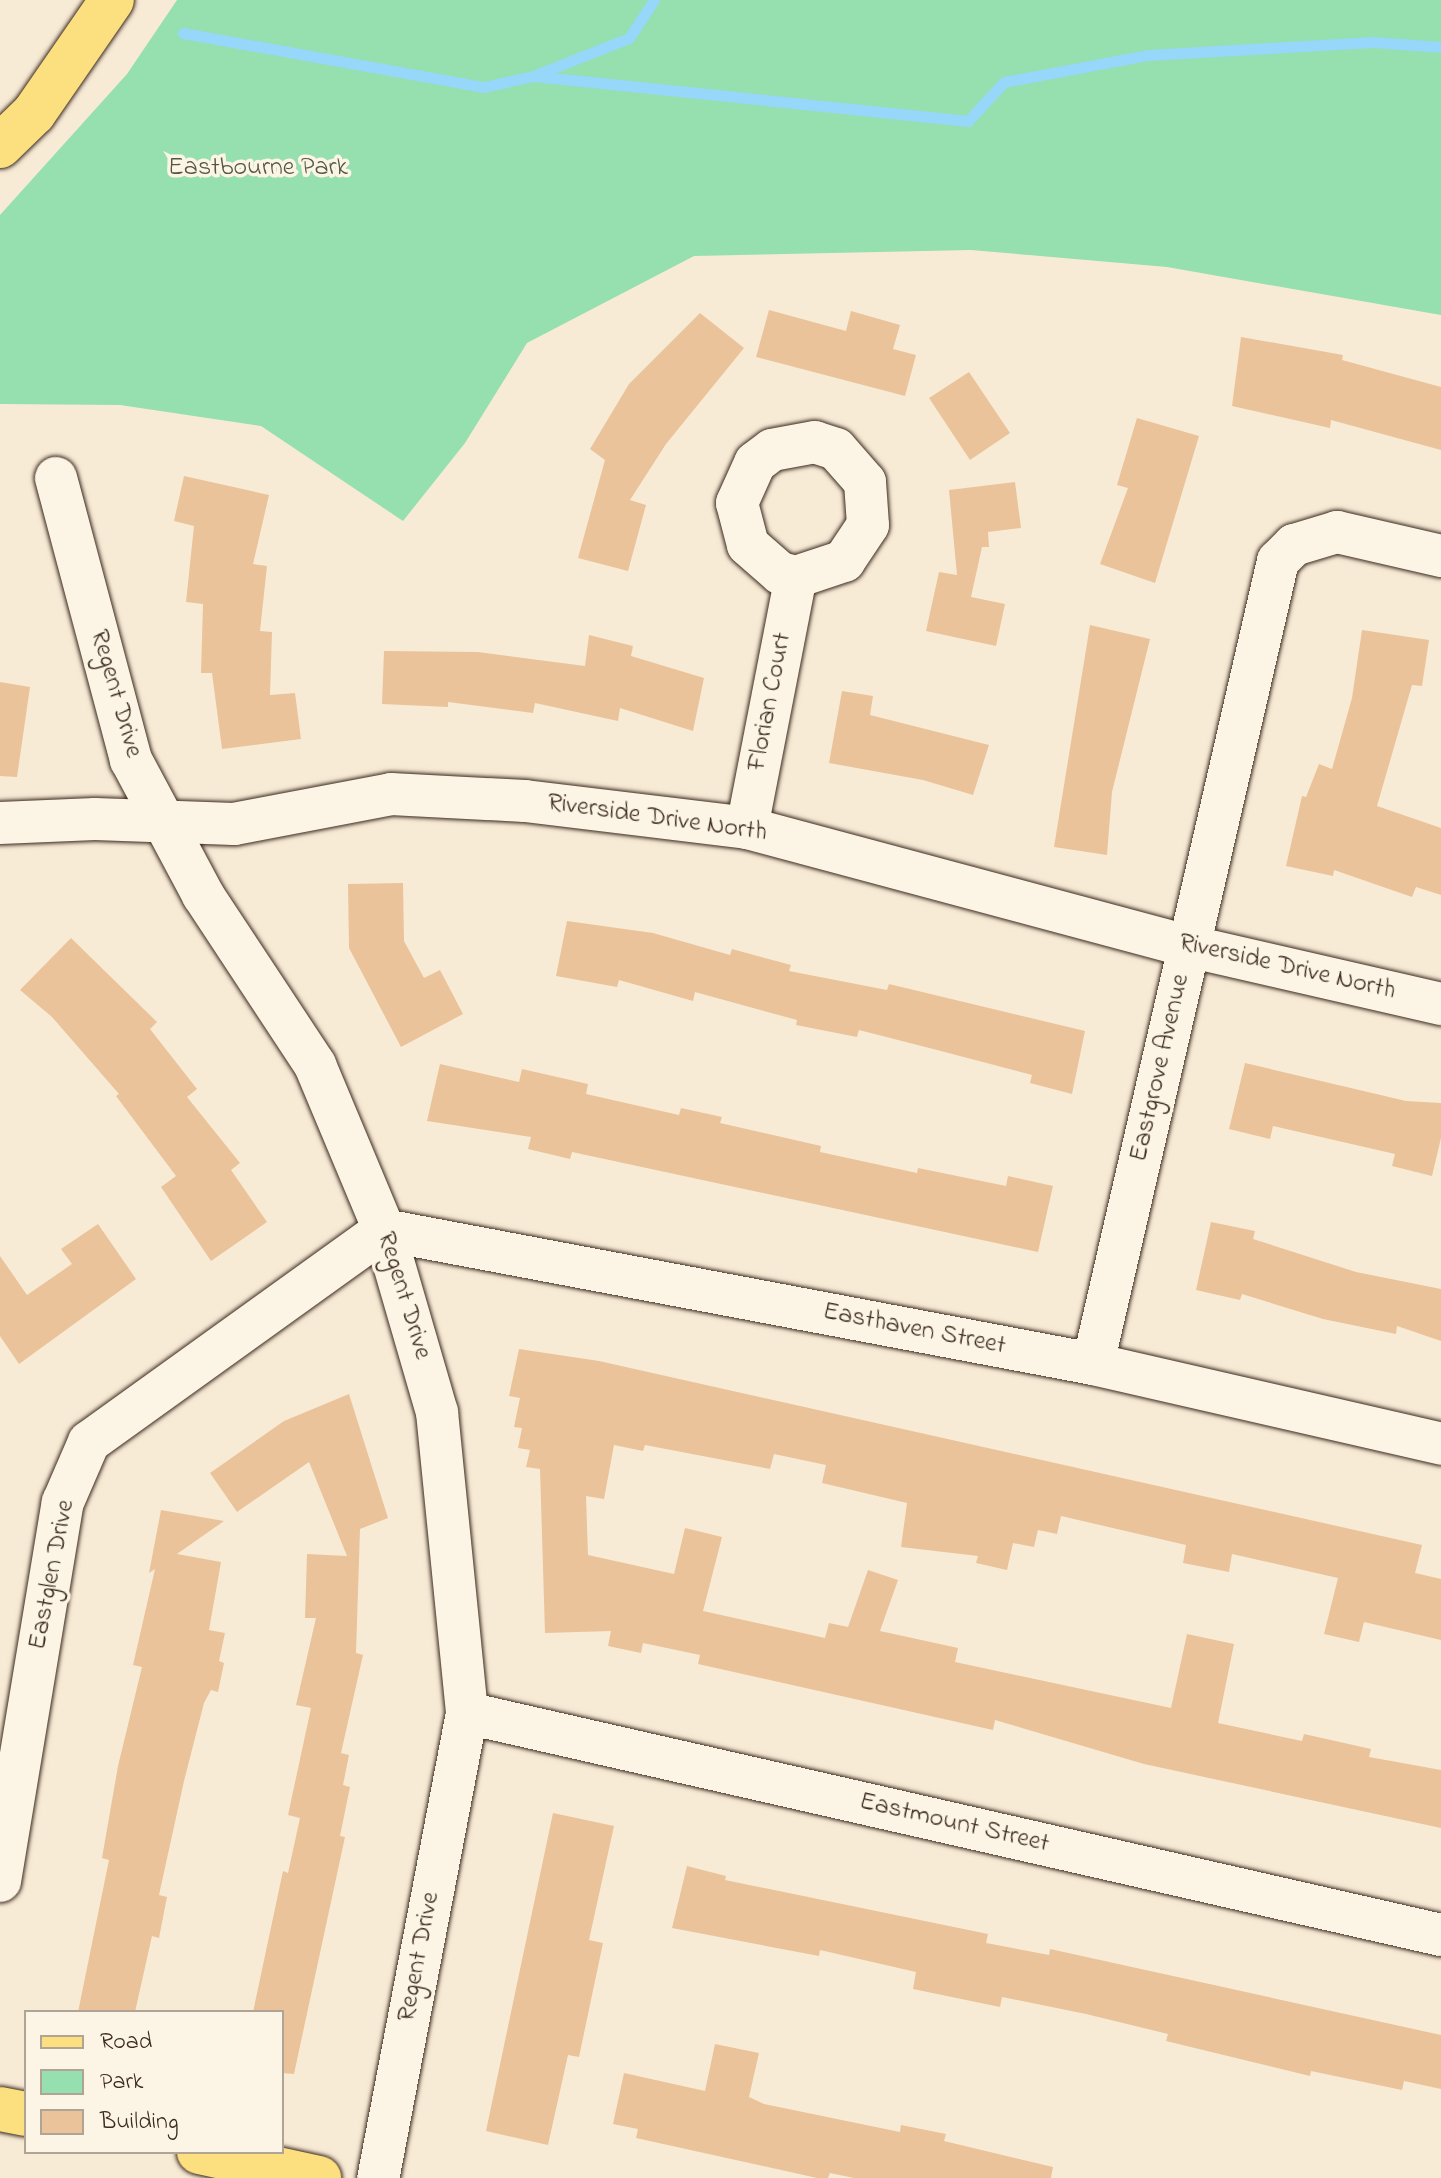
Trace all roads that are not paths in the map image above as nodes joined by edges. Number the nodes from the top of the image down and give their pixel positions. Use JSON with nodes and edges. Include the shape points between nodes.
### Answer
{"nodes":[{"id":1,"x":112,"y":0,"type":"edge"},
{"id":2,"x":0,"y":146,"type":"edge"},
{"id":3,"x":56,"y":478,"type":"dead end"},
{"id":4,"x":1441,"y":556,"type":"edge"},
{"id":5,"x":796,"y":577,"type":"dead end"},
{"id":6,"x":162,"y":822,"type":"junction"},
{"id":7,"x":0,"y":823,"type":"edge"},
{"id":8,"x":747,"y":828,"type":"junction"},
{"id":9,"x":1188,"y":946,"type":"junction"},
{"id":10,"x":1441,"y":1004,"type":"edge"},
{"id":11,"x":384,"y":1230,"type":"junction"},
{"id":12,"x":1093,"y":1364,"type":"junction"},
{"id":13,"x":1441,"y":1444,"type":"edge"},
{"id":14,"x":467,"y":1713,"type":"junction"},
{"id":15,"x":0,"y":1881,"type":"edge"},
{"id":16,"x":1441,"y":1935,"type":"edge"},
{"id":17,"x":0,"y":2109,"type":"edge"},
{"id":18,"x":24,"y":2114,"type":"edge"},
{"id":19,"x":208,"y":2154,"type":"edge"},
{"id":20,"x":319,"y":2178,"type":"edge"},
{"id":21,"x":378,"y":2178,"type":"edge"}],
"edges":[{"from":1,"to":2,"type":"main road","via":[[34,113]]},
{"from":3,"to":6,"type":"street","name":"Regent Drive","via":[[131,760]]},
{"from":4,"to":9,"type":"street","name":"Eastgrove Avenue","via":[[1337,532],[1294,545],[1278,561]]},
{"from":5,"to":8,"type":"street","name":"Florian Court"},
{"from":6,"to":7,"type":"street","name":"Riverside Drive North"},
{"from":6,"to":8,"type":"street","name":"Riverside Drive North","via":[[234,824],[391,794],[525,801]]},
{"from":6,"to":11,"type":"street","name":"Regent Drive","via":[[203,895],[315,1065]]},
{"from":8,"to":9,"type":"street","name":"Riverside Drive North"},
{"from":9,"to":10,"type":"street","name":"Riverside Drive North"},
{"from":9,"to":12,"type":"street","name":"Eastgrove Avenue"},
{"from":11,"to":12,"type":"street","name":"Easthaven Street"},
{"from":11,"to":14,"type":"street","name":"Regent Drive","via":[[437,1412]]},
{"from":11,"to":15,"type":"street","name":"Eastglen Drive","via":[[89,1442],[63,1502]]},
{"from":12,"to":13,"type":"street","name":"Easthaven Street"},
{"from":14,"to":16,"type":"street","name":"Eastmount Street"},
{"from":14,"to":21,"type":"street","name":"Regent Drive"},
{"from":17,"to":18,"type":"main road"},
{"from":19,"to":20,"type":"main road"}]}
